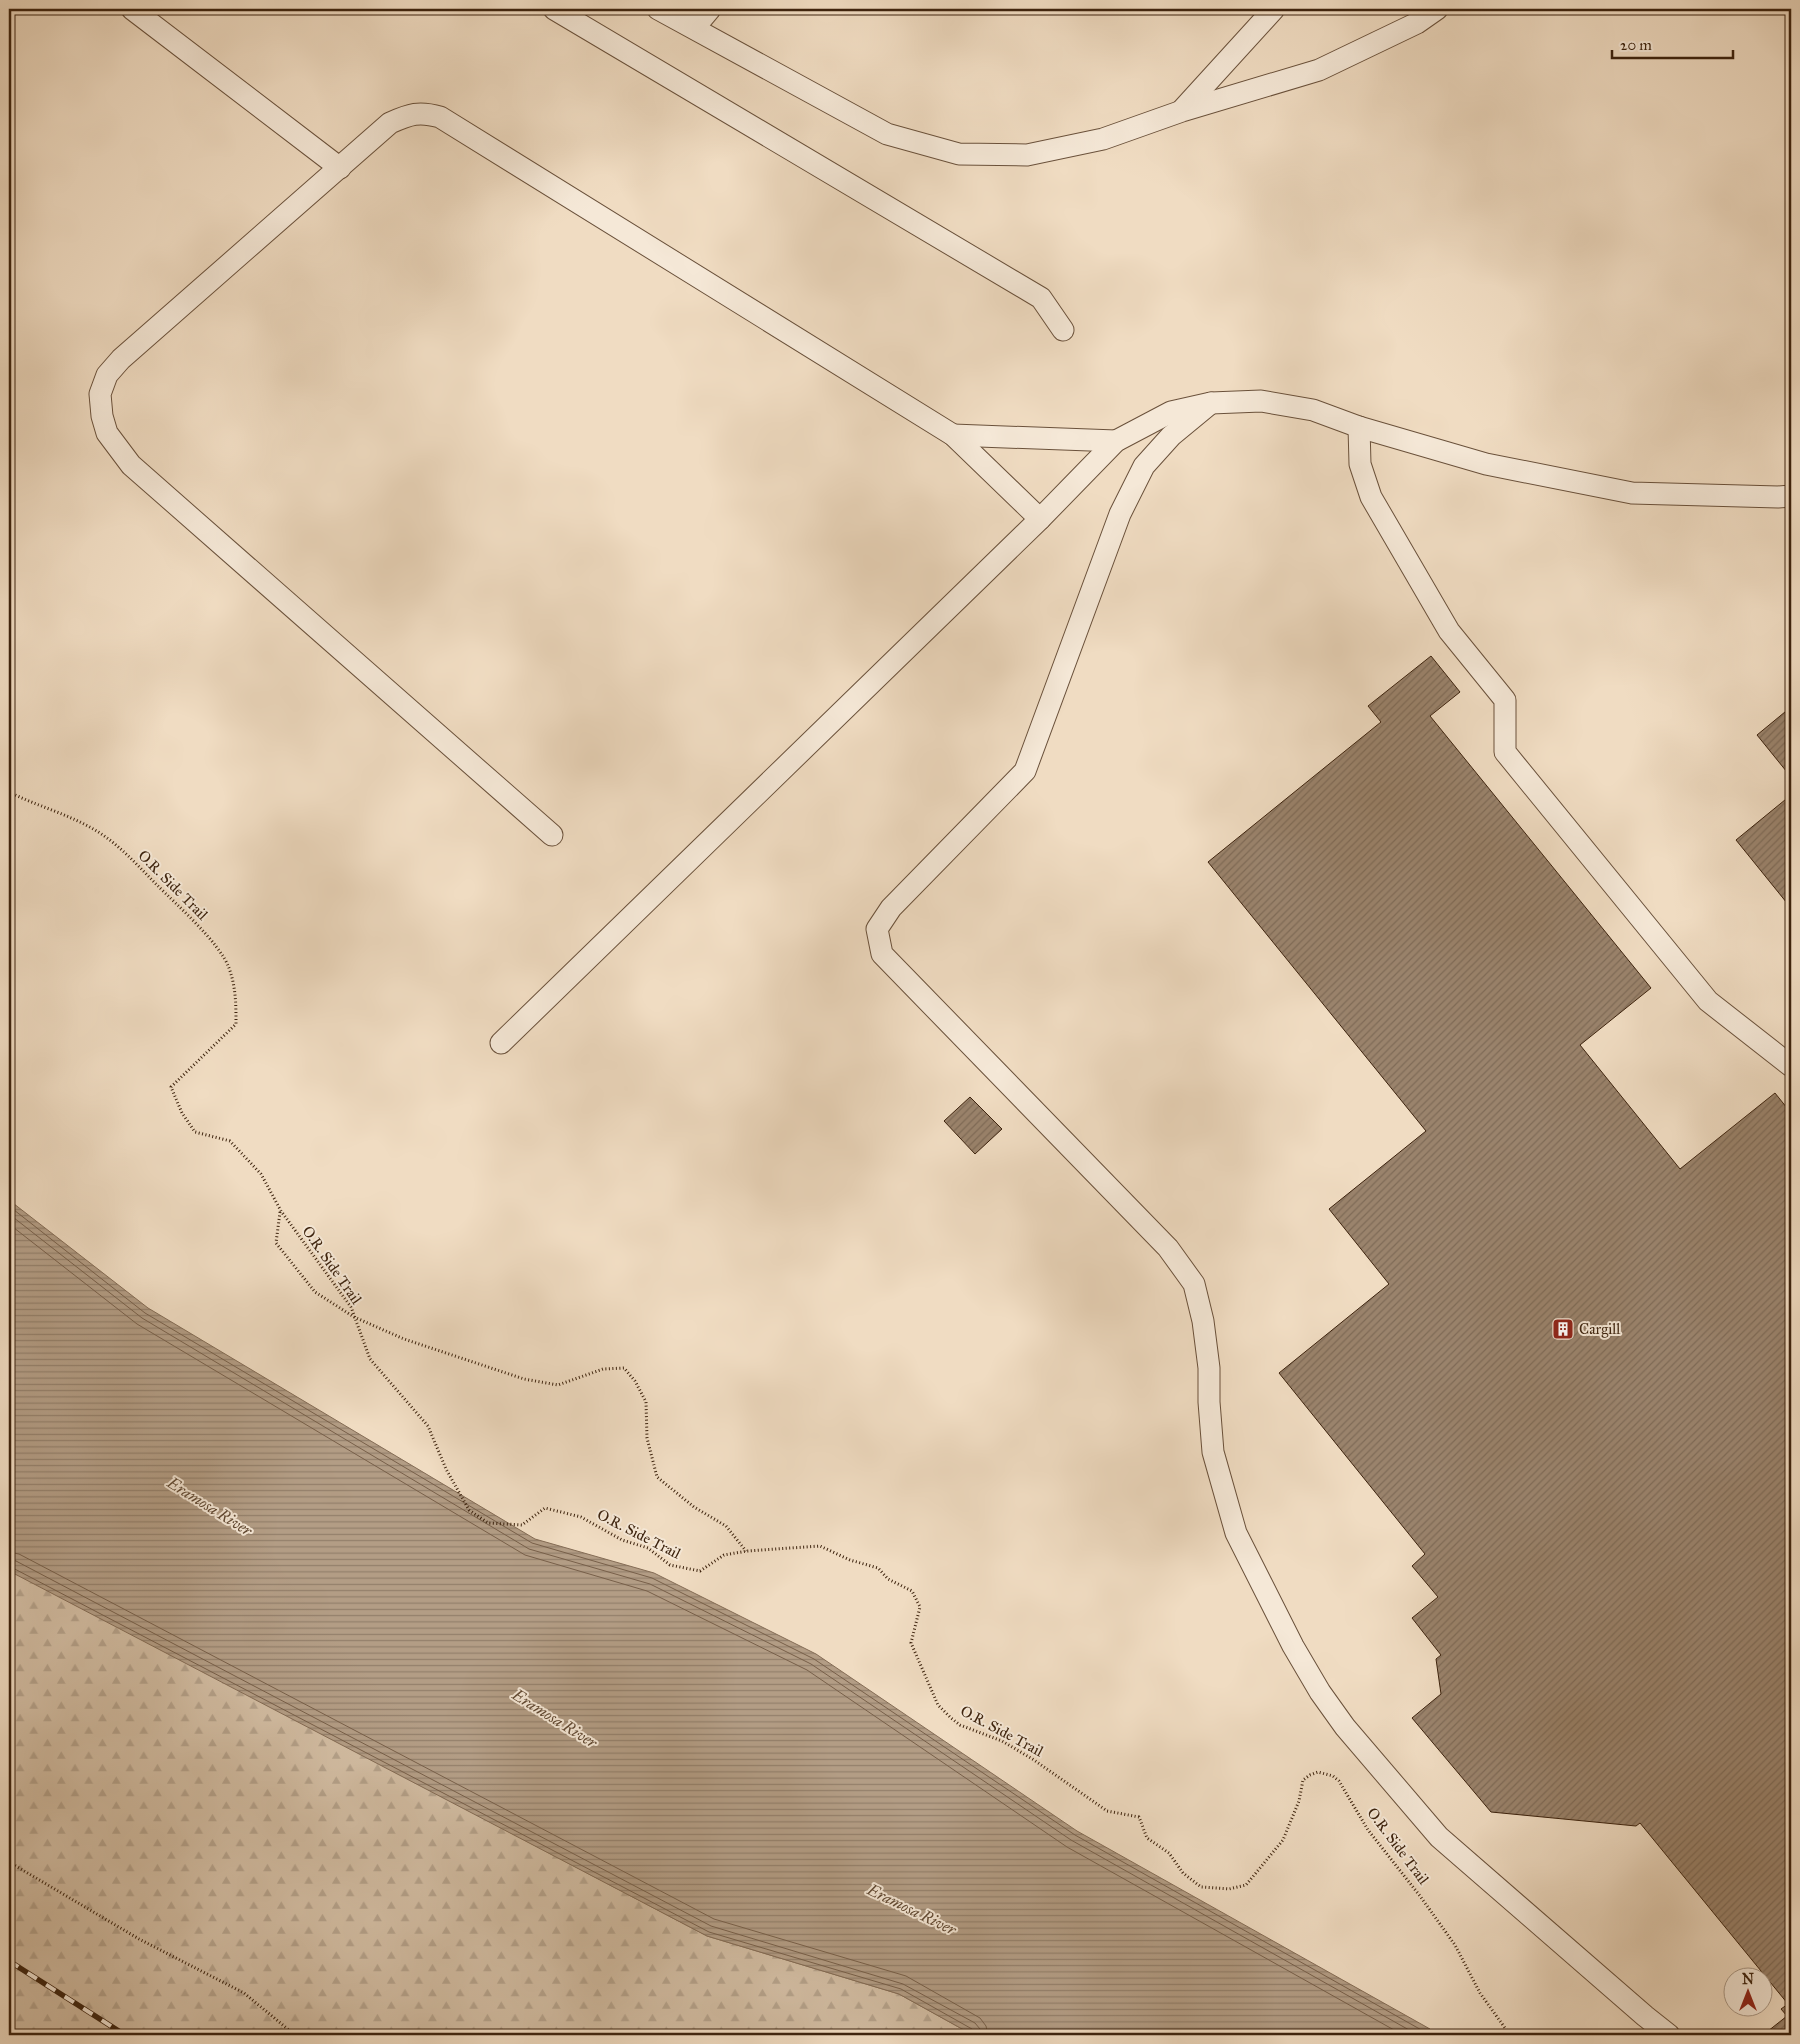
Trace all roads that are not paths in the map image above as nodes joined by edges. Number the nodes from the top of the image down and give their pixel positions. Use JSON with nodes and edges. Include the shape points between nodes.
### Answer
{"nodes":[{"id":1,"x":132,"y":9,"type":"edge"},
{"id":2,"x":554,"y":9,"type":"edge"},
{"id":3,"x":658,"y":9,"type":"edge"},
{"id":4,"x":710,"y":9,"type":"edge"},
{"id":5,"x":1274,"y":9,"type":"edge"},
{"id":6,"x":1437,"y":9,"type":"edge"},
{"id":7,"x":694,"y":28,"type":"junction"},
{"id":8,"x":1182,"y":111,"type":"junction"},
{"id":9,"x":340,"y":168,"type":"junction"},
{"id":10,"x":1063,"y":330,"type":"dead end"},
{"id":11,"x":1211,"y":404,"type":"junction"},
{"id":12,"x":1359,"y":427,"type":"junction"},
{"id":13,"x":953,"y":435,"type":"junction"},
{"id":14,"x":1116,"y":441,"type":"junction"},
{"id":15,"x":1791,"y":496,"type":"edge"},
{"id":16,"x":1040,"y":519,"type":"junction"},
{"id":17,"x":552,"y":835,"type":"dead end"},
{"id":18,"x":501,"y":1043,"type":"dead end"},
{"id":19,"x":1791,"y":1066,"type":"edge"},
{"id":20,"x":1669,"y":2035,"type":"edge"}],
"edges":[{"from":1,"to":9,"type":"lane"},
{"from":2,"to":10,"type":"lane","via":[[1041,298]]},
{"from":3,"to":7,"type":"lane"},
{"from":4,"to":7,"type":"lane"},
{"from":5,"to":8,"type":"lane"},
{"from":6,"to":8,"type":"lane","via":[[1418,23],[1319,70]]},
{"from":7,"to":8,"type":"lane","via":[[887,134],[959,154],[1028,155],[1103,139]]},
{"from":9,"to":13,"type":"lane","via":[[390,123],[410,114],[440,117]]},
{"from":9,"to":17,"type":"lane","via":[[121,359],[107,375],[100,394],[107,433],[131,465]]},
{"from":11,"to":12,"type":"lane","via":[[1262,402],[1304,408]]},
{"from":11,"to":14,"type":"lane","via":[[1171,412]]},
{"from":11,"to":20,"type":"lane","via":[[1171,436],[1144,466],[1120,514],[1024,772],[892,908],[877,929],[882,954],[1168,1248],[1194,1284],[1204,1321],[1213,1452],[1236,1533],[1293,1646],[1345,1727],[1439,1837]]},
{"from":12,"to":15,"type":"lane","via":[[1486,464],[1632,493]]},
{"from":12,"to":19,"type":"lane","via":[[1360,464],[1371,497],[1449,631],[1505,700],[1505,752],[1708,1001]]},
{"from":13,"to":14,"type":"lane"},
{"from":13,"to":16,"type":"lane"},
{"from":14,"to":16,"type":"lane"},
{"from":16,"to":18,"type":"lane"}]}
